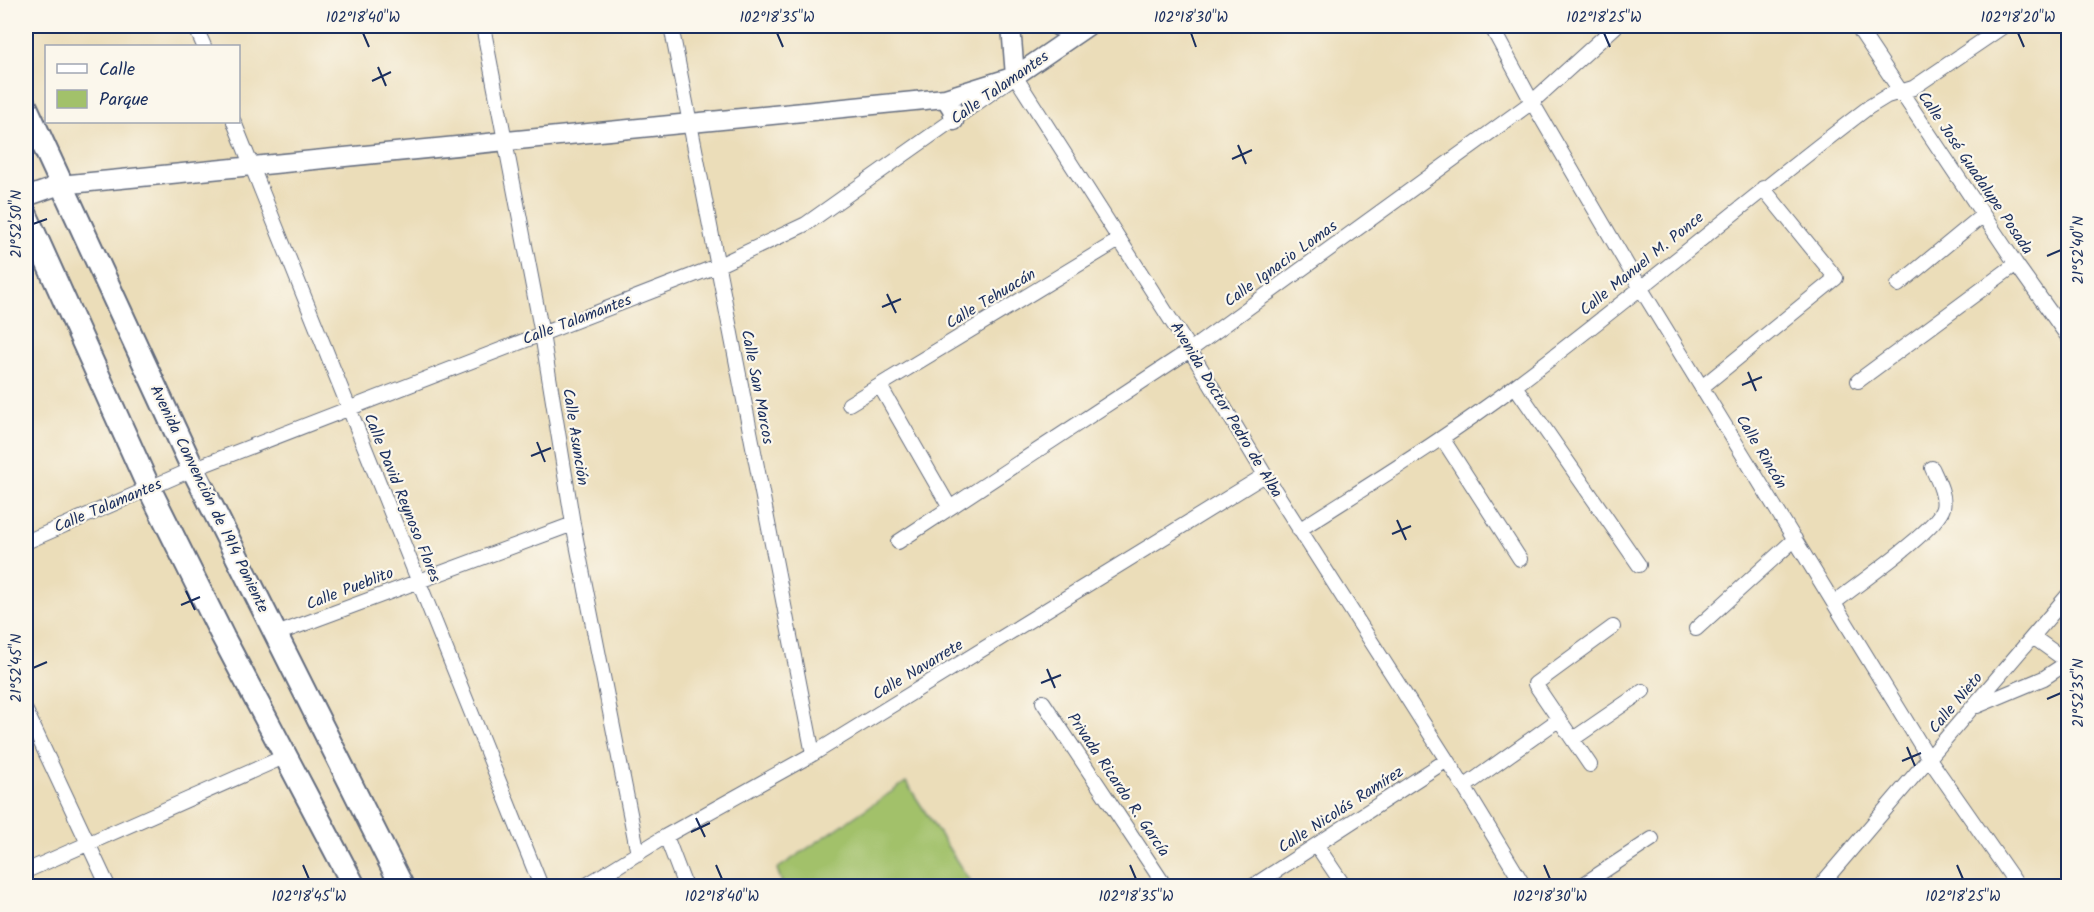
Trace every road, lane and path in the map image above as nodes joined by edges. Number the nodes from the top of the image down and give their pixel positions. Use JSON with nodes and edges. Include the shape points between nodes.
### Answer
{"nodes":[{"id":1,"x":195,"y":26,"type":"edge"},
{"id":2,"x":483,"y":26,"type":"edge"},
{"id":3,"x":671,"y":26,"type":"edge"},
{"id":4,"x":1011,"y":26,"type":"edge"},
{"id":5,"x":1057,"y":26,"type":"edge"},
{"id":6,"x":1491,"y":26,"type":"edge"},
{"id":7,"x":1616,"y":26,"type":"edge"},
{"id":8,"x":1857,"y":26,"type":"edge"},
{"id":9,"x":2004,"y":26,"type":"edge"},
{"id":10,"x":1083,"y":29,"type":"edge"},
{"id":11,"x":204,"y":45,"type":"edge"},
{"id":12,"x":1015,"y":76,"type":"junction"},
{"id":13,"x":1900,"y":92,"type":"junction"},
{"id":14,"x":945,"y":98,"type":"junction"},
{"id":15,"x":1532,"y":102,"type":"junction"},
{"id":16,"x":26,"y":107,"type":"edge"},
{"id":17,"x":689,"y":121,"type":"junction"},
{"id":18,"x":954,"y":121,"type":"junction"},
{"id":19,"x":234,"y":123,"type":"edge"},
{"id":20,"x":504,"y":141,"type":"junction"},
{"id":21,"x":251,"y":166,"type":"junction"},
{"id":22,"x":60,"y":185,"type":"junction"},
{"id":23,"x":1763,"y":188,"type":"junction"},
{"id":24,"x":26,"y":197,"type":"edge"},
{"id":25,"x":26,"y":215,"type":"edge"},
{"id":26,"x":1983,"y":215,"type":"junction"},
{"id":27,"x":1119,"y":240,"type":"junction"},
{"id":28,"x":2016,"y":264,"type":"junction"},
{"id":29,"x":717,"y":266,"type":"junction"},
{"id":30,"x":1898,"y":285,"type":"dead end"},
{"id":31,"x":1640,"y":287,"type":"junction"},
{"id":32,"x":542,"y":334,"type":"junction"},
{"id":33,"x":2068,"y":337,"type":"edge"},
{"id":34,"x":1190,"y":350,"type":"junction"},
{"id":35,"x":1858,"y":381,"type":"dead end"},
{"id":36,"x":880,"y":386,"type":"junction"},
{"id":37,"x":1515,"y":386,"type":"junction"},
{"id":38,"x":1702,"y":387,"type":"junction"},
{"id":39,"x":849,"y":404,"type":"dead end"},
{"id":40,"x":349,"y":410,"type":"junction"},
{"id":41,"x":1442,"y":438,"type":"junction"},
{"id":42,"x":1932,"y":468,"type":"dead end"},
{"id":43,"x":193,"y":469,"type":"junction"},
{"id":44,"x":1265,"y":475,"type":"junction"},
{"id":45,"x":149,"y":488,"type":"junction"},
{"id":46,"x":950,"y":508,"type":"junction"},
{"id":47,"x":573,"y":524,"type":"junction"},
{"id":48,"x":1299,"y":530,"type":"junction"},
{"id":49,"x":1795,"y":539,"type":"junction"},
{"id":50,"x":26,"y":542,"type":"edge"},
{"id":51,"x":898,"y":543,"type":"dead end"},
{"id":52,"x":1520,"y":559,"type":"dead end"},
{"id":53,"x":1639,"y":565,"type":"dead end"},
{"id":54,"x":417,"y":581,"type":"junction"},
{"id":55,"x":2068,"y":595,"type":"edge"},
{"id":56,"x":1834,"y":603,"type":"junction"},
{"id":57,"x":1613,"y":627,"type":"dead end"},
{"id":58,"x":1696,"y":629,"type":"dead end"},
{"id":59,"x":274,"y":635,"type":"junction"},
{"id":60,"x":2033,"y":637,"type":"junction"},
{"id":61,"x":2068,"y":662,"type":"edge"},
{"id":62,"x":1643,"y":691,"type":"dead end"},
{"id":63,"x":1043,"y":702,"type":"dead end"},
{"id":64,"x":1975,"y":707,"type":"junction"},
{"id":65,"x":26,"y":711,"type":"edge"},
{"id":66,"x":1558,"y":720,"type":"junction"},
{"id":67,"x":1573,"y":740,"type":"junction"},
{"id":68,"x":813,"y":754,"type":"junction"},
{"id":69,"x":286,"y":756,"type":"junction"},
{"id":70,"x":1447,"y":760,"type":"junction"},
{"id":71,"x":1930,"y":760,"type":"junction"},
{"id":72,"x":1590,"y":765,"type":"dead end"},
{"id":73,"x":1464,"y":787,"type":"junction"},
{"id":74,"x":666,"y":836,"type":"junction"},
{"id":75,"x":1652,"y":839,"type":"dead end"},
{"id":76,"x":89,"y":843,"type":"junction"},
{"id":77,"x":1317,"y":846,"type":"junction"},
{"id":78,"x":638,"y":854,"type":"junction"},
{"id":79,"x":26,"y":871,"type":"edge"},
{"id":80,"x":108,"y":886,"type":"edge"},
{"id":81,"x":354,"y":886,"type":"edge"},
{"id":82,"x":402,"y":886,"type":"edge"},
{"id":83,"x":541,"y":886,"type":"edge"},
{"id":84,"x":585,"y":886,"type":"edge"},
{"id":85,"x":685,"y":886,"type":"edge"},
{"id":86,"x":1165,"y":886,"type":"edge"},
{"id":87,"x":1253,"y":886,"type":"edge"},
{"id":88,"x":1344,"y":886,"type":"edge"},
{"id":89,"x":1524,"y":886,"type":"edge"},
{"id":90,"x":1581,"y":886,"type":"edge"},
{"id":91,"x":1820,"y":886,"type":"edge"},
{"id":92,"x":2018,"y":886,"type":"edge"}],
"edges":[{"from":1,"to":11,"type":"street"},
{"from":2,"to":20,"type":"street","name":"Calle Asunción"},
{"from":3,"to":17,"type":"street","name":"Calle San Marcos"},
{"from":4,"to":12,"type":"street","name":"Avenida Doctor Pedro de Alba"},
{"from":5,"to":10,"type":"street"},
{"from":6,"to":15,"type":"street","name":"Calle Rincón"},
{"from":7,"to":15,"type":"street","name":"Calle Ignacio Lomas"},
{"from":8,"to":13,"type":"street","name":"Calle José Guadalupe Posada"},
{"from":9,"to":13,"type":"street","name":"Calle Manuel M. Ponce","via":[[1913,88]]},
{"from":10,"to":12,"type":"street","name":"Calle Talamantes"},
{"from":12,"to":14,"type":"street"},
{"from":12,"to":18,"type":"street","name":"Calle Talamantes"},
{"from":12,"to":27,"type":"street","name":"Avenida Doctor Pedro de Alba"},
{"from":13,"to":23,"type":"street","name":"Calle Manuel M. Ponce","via":[[1869,107]]},
{"from":13,"to":26,"type":"street","name":"Calle José Guadalupe Posada"},
{"from":14,"to":17,"type":"street"},
{"from":14,"to":18,"type":"street"},
{"from":15,"to":31,"type":"street","name":"Calle Rincón"},
{"from":15,"to":34,"type":"street","name":"Calle Ignacio Lomas"},
{"from":16,"to":22,"type":"main road","name":"Avenida Convención de 1914 Poniente"},
{"from":17,"to":20,"type":"street"},
{"from":17,"to":29,"type":"street","name":"Calle San Marcos"},
{"from":18,"to":29,"type":"street","name":"Calle Talamantes","via":[[806,224]]},
{"from":19,"to":21,"type":"street","name":"Calle David Reynoso Flores"},
{"from":20,"to":21,"type":"street"},
{"from":20,"to":32,"type":"street","name":"Calle Asunción"},
{"from":21,"to":22,"type":"street"},
{"from":21,"to":40,"type":"street","name":"Calle David Reynoso Flores"},
{"from":22,"to":24,"type":"street"},
{"from":22,"to":43,"type":"main road","name":"Avenida Convención de 1914 Poniente"},
{"from":23,"to":31,"type":"street","name":"Calle Manuel M. Ponce"},
{"from":23,"to":38,"type":"street","via":[[1836,278]]},
{"from":25,"to":45,"type":"main road"},
{"from":26,"to":28,"type":"street","name":"Calle José Guadalupe Posada"},
{"from":26,"to":30,"type":"street"},
{"from":27,"to":34,"type":"street","name":"Avenida Doctor Pedro de Alba"},
{"from":27,"to":36,"type":"street","name":"Calle Tehuacán"},
{"from":28,"to":33,"type":"street","name":"Calle José Guadalupe Posada"},
{"from":28,"to":35,"type":"street"},
{"from":29,"to":32,"type":"street","name":"Calle Talamantes"},
{"from":29,"to":68,"type":"street","name":"Calle San Marcos"},
{"from":31,"to":37,"type":"street","name":"Calle Manuel M. Ponce"},
{"from":31,"to":38,"type":"street","name":"Calle Rincón"},
{"from":32,"to":40,"type":"street","name":"Calle Talamantes"},
{"from":32,"to":47,"type":"street","name":"Calle Asunción"},
{"from":34,"to":44,"type":"street","name":"Avenida Doctor Pedro de Alba"},
{"from":34,"to":46,"type":"street","name":"Calle Ignacio Lomas"},
{"from":36,"to":39,"type":"street","name":"Calle Tehuacán"},
{"from":36,"to":46,"type":"street"},
{"from":37,"to":41,"type":"street","name":"Calle Manuel M. Ponce"},
{"from":37,"to":53,"type":"street"},
{"from":38,"to":49,"type":"street","name":"Calle Rincón"},
{"from":40,"to":43,"type":"street","name":"Calle Talamantes"},
{"from":40,"to":54,"type":"street","name":"Calle David Reynoso Flores"},
{"from":41,"to":48,"type":"street","name":"Calle Manuel M. Ponce"},
{"from":41,"to":52,"type":"street"},
{"from":42,"to":56,"type":"street","via":[[1941,489],[1943,508],[1928,529]]},
{"from":43,"to":45,"type":"street","name":"Calle Talamantes"},
{"from":43,"to":59,"type":"main road","name":"Avenida Convención de 1914 Poniente"},
{"from":44,"to":48,"type":"street","name":"Avenida Doctor Pedro de Alba"},
{"from":44,"to":68,"type":"street","name":"Calle Navarrete"},
{"from":45,"to":50,"type":"street","name":"Calle Talamantes"},
{"from":45,"to":69,"type":"main road"},
{"from":46,"to":51,"type":"street","name":"Calle Ignacio Lomas"},
{"from":47,"to":54,"type":"street","name":"Calle Pueblito"},
{"from":47,"to":78,"type":"street","name":"Calle Asunción"},
{"from":48,"to":70,"type":"street","name":"Avenida Doctor Pedro de Alba"},
{"from":49,"to":56,"type":"street","name":"Calle Rincón"},
{"from":49,"to":58,"type":"street"},
{"from":54,"to":59,"type":"street","name":"Calle Pueblito"},
{"from":54,"to":83,"type":"street","name":"Calle David Reynoso Flores"},
{"from":55,"to":60,"type":"street","name":"Calle Nieto"},
{"from":56,"to":71,"type":"street","name":"Calle Rincón"},
{"from":57,"to":66,"type":"street","via":[[1536,681]]},
{"from":59,"to":82,"type":"main road","name":"Avenida Convención de 1914 Poniente"},
{"from":60,"to":61,"type":"street"},
{"from":60,"to":64,"type":"street","name":"Calle Nieto"},
{"from":61,"to":64,"type":"street","via":[[2024,687]]},
{"from":62,"to":67,"type":"street"},
{"from":63,"to":86,"type":"street","name":"Privada Ricardo R. García"},
{"from":64,"to":71,"type":"street","name":"Calle Nieto"},
{"from":65,"to":76,"type":"street"},
{"from":66,"to":67,"type":"street"},
{"from":66,"to":73,"type":"street"},
{"from":67,"to":72,"type":"street"},
{"from":68,"to":74,"type":"street","name":"Calle Navarrete"},
{"from":69,"to":76,"type":"street"},
{"from":69,"to":81,"type":"main road"},
{"from":70,"to":73,"type":"street","name":"Avenida Doctor Pedro de Alba"},
{"from":70,"to":77,"type":"street","name":"Calle Nicolás Ramírez"},
{"from":71,"to":91,"type":"street","name":"Calle Nieto"},
{"from":71,"to":92,"type":"street","name":"Calle Rincón"},
{"from":73,"to":89,"type":"street","name":"Avenida Doctor Pedro de Alba"},
{"from":74,"to":78,"type":"street","name":"Calle Navarrete"},
{"from":74,"to":85,"type":"street"},
{"from":75,"to":90,"type":"street"},
{"from":76,"to":79,"type":"street"},
{"from":76,"to":80,"type":"street"},
{"from":77,"to":87,"type":"street","name":"Calle Nicolás Ramírez"},
{"from":77,"to":88,"type":"street"},
{"from":78,"to":84,"type":"street","name":"Calle Navarrete"}]}
